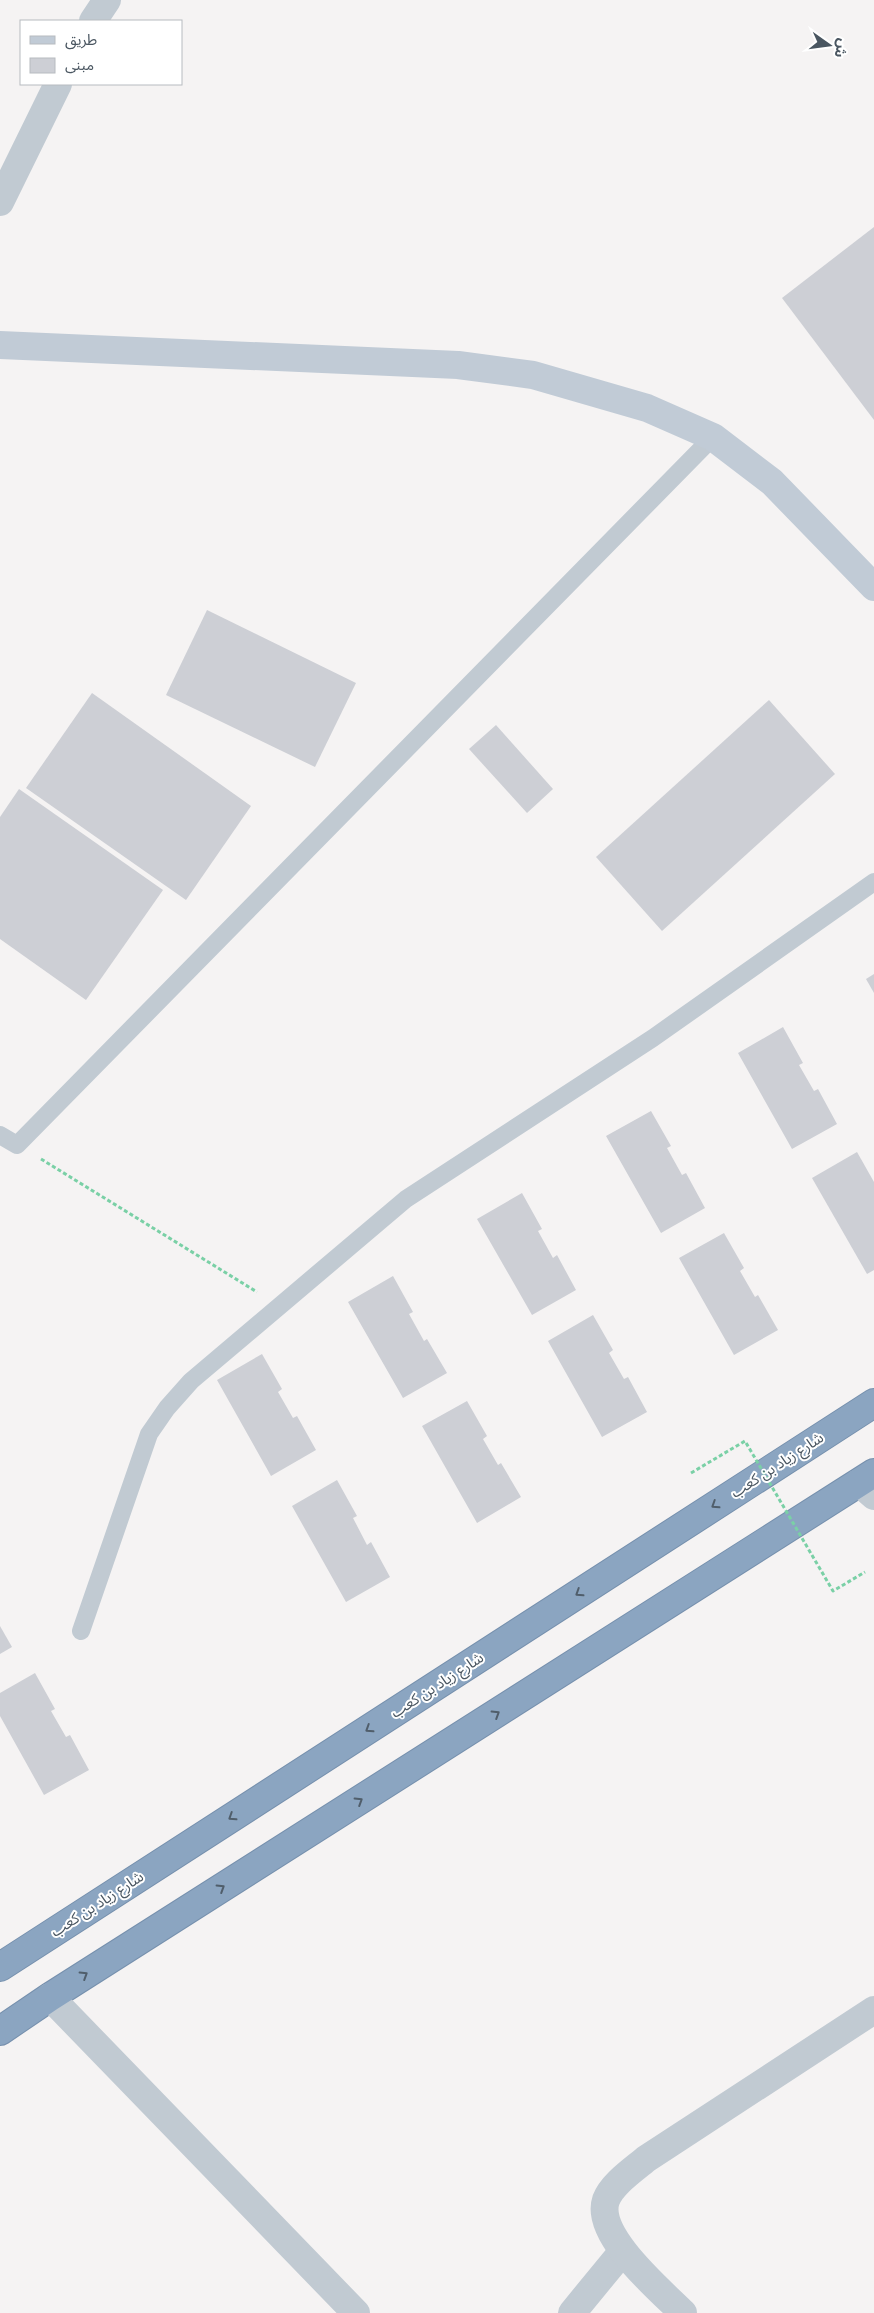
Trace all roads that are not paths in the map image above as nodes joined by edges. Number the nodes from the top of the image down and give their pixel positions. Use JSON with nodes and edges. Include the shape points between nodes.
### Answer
{"nodes":[{"id":1,"x":107,"y":0,"type":"edge"},
{"id":2,"x":94,"y":20,"type":"edge"},
{"id":3,"x":58,"y":85,"type":"edge"},
{"id":4,"x":0,"y":202,"type":"edge"},
{"id":5,"x":0,"y":345,"type":"edge"},
{"id":6,"x":713,"y":437,"type":"junction"},
{"id":7,"x":874,"y":587,"type":"edge"},
{"id":8,"x":874,"y":882,"type":"edge"},
{"id":9,"x":0,"y":1135,"type":"edge"},
{"id":10,"x":874,"y":1403,"type":"edge"},
{"id":11,"x":869,"y":1484,"type":"edge"},
{"id":12,"x":81,"y":1631,"type":"dead end"},
{"id":13,"x":0,"y":1967,"type":"edge"},
{"id":14,"x":50,"y":1997,"type":"junction"},
{"id":15,"x":874,"y":2010,"type":"edge"},
{"id":16,"x":0,"y":2031,"type":"edge"},
{"id":17,"x":622,"y":2252,"type":"junction"},
{"id":18,"x":356,"y":2313,"type":"edge"},
{"id":19,"x":572,"y":2313,"type":"edge"},
{"id":20,"x":683,"y":2313,"type":"edge"}],
"edges":[{"from":1,"to":2,"type":"street"},
{"from":3,"to":4,"type":"street"},
{"from":5,"to":6,"type":"street","via":[[468,366],[533,375],[647,408]]},
{"from":6,"to":7,"type":"street","via":[[772,482]]},
{"from":6,"to":9,"type":"lane","via":[[17,1145]]},
{"from":8,"to":12,"type":"lane","via":[[654,1038],[406,1199],[191,1381],[149,1434]]},
{"from":10,"to":13,"type":"highway","name":"شارع زياد بن كعب","one_way":true},
{"from":14,"to":11,"type":"highway","one_way":true},
{"from":14,"to":16,"type":"highway"},
{"from":14,"to":18,"type":"street"},
{"from":15,"to":17,"type":"street","via":[[646,2159],[622,2179],[606,2198],[604,2210]]},
{"from":17,"to":19,"type":"street"},
{"from":17,"to":20,"type":"street"}]}
